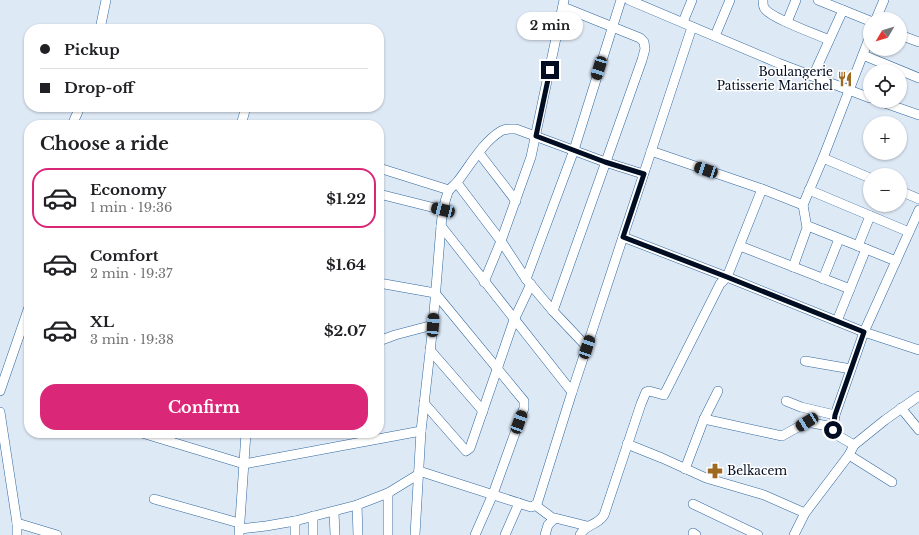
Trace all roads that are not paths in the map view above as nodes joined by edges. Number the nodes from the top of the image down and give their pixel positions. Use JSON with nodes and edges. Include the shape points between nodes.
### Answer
{"nodes":[{"id":1,"x":106,"y":0,"type":"edge"},
{"id":2,"x":621,"y":0,"type":"edge"},
{"id":3,"x":629,"y":0,"type":"edge"},
{"id":4,"x":692,"y":0,"type":"edge"},
{"id":5,"x":730,"y":0,"type":"edge"},
{"id":6,"x":763,"y":0,"type":"edge"},
{"id":7,"x":796,"y":0,"type":"edge"},
{"id":8,"x":818,"y":0,"type":"edge"},
{"id":9,"x":884,"y":0,"type":"edge"},
{"id":10,"x":564,"y":4,"type":"edge"},
{"id":11,"x":838,"y":6,"type":"edge"},
{"id":12,"x":879,"y":12,"type":"edge"},
{"id":13,"x":863,"y":17,"type":"edge"},
{"id":14,"x":683,"y":22,"type":"junction"},
{"id":15,"x":787,"y":22,"type":"junction"},
{"id":16,"x":101,"y":24,"type":"edge"},
{"id":17,"x":612,"y":26,"type":"junction"},
{"id":18,"x":692,"y":27,"type":"junction"},
{"id":19,"x":715,"y":36,"type":"junction"},
{"id":20,"x":907,"y":38,"type":"edge"},
{"id":21,"x":829,"y":40,"type":"junction"},
{"id":22,"x":919,"y":42,"type":"edge"},
{"id":23,"x":863,"y":55,"type":"edge"},
{"id":24,"x":865,"y":56,"type":"edge"},
{"id":25,"x":813,"y":76,"type":"junction"},
{"id":26,"x":919,"y":78,"type":"edge"},
{"id":27,"x":850,"y":90,"type":"junction"},
{"id":28,"x":863,"y":95,"type":"edge"},
{"id":29,"x":899,"y":108,"type":"edge"},
{"id":30,"x":919,"y":115,"type":"edge"},
{"id":31,"x":536,"y":136,"type":"junction"},
{"id":32,"x":574,"y":150,"type":"junction"},
{"id":33,"x":651,"y":151,"type":"junction"},
{"id":34,"x":479,"y":153,"type":"junction"},
{"id":35,"x":823,"y":158,"type":"junction"},
{"id":36,"x":605,"y":162,"type":"junction"},
{"id":37,"x":384,"y":170,"type":"edge"},
{"id":38,"x":644,"y":174,"type":"junction"},
{"id":39,"x":863,"y":175,"type":"edge"},
{"id":40,"x":457,"y":183,"type":"junction"},
{"id":41,"x":762,"y":189,"type":"junction"},
{"id":42,"x":449,"y":190,"type":"junction"},
{"id":43,"x":809,"y":190,"type":"junction"},
{"id":44,"x":907,"y":194,"type":"edge"},
{"id":45,"x":384,"y":195,"type":"edge"},
{"id":46,"x":919,"y":199,"type":"edge"},
{"id":47,"x":516,"y":201,"type":"junction"},
{"id":48,"x":803,"y":205,"type":"junction"},
{"id":49,"x":443,"y":210,"type":"junction"},
{"id":50,"x":919,"y":210,"type":"edge"},
{"id":51,"x":870,"y":216,"type":"junction"},
{"id":52,"x":440,"y":226,"type":"junction"},
{"id":53,"x":808,"y":226,"type":"junction"},
{"id":54,"x":909,"y":232,"type":"junction"},
{"id":55,"x":623,"y":237,"type":"junction"},
{"id":56,"x":839,"y":239,"type":"junction"},
{"id":57,"x":501,"y":241,"type":"junction"},
{"id":58,"x":740,"y":246,"type":"junction"},
{"id":59,"x":862,"y":247,"type":"junction"},
{"id":60,"x":896,"y":261,"type":"junction"},
{"id":61,"x":793,"y":267,"type":"junction"},
{"id":62,"x":727,"y":277,"type":"junction"},
{"id":63,"x":823,"y":279,"type":"junction"},
{"id":64,"x":484,"y":282,"type":"junction"},
{"id":65,"x":528,"y":282,"type":"junction"},
{"id":66,"x":384,"y":284,"type":"edge"},
{"id":67,"x":850,"y":289,"type":"junction"},
{"id":68,"x":435,"y":293,"type":"junction"},
{"id":69,"x":553,"y":311,"type":"junction"},
{"id":70,"x":514,"y":320,"type":"junction"},
{"id":71,"x":24,"y":321,"type":"edge"},
{"id":72,"x":837,"y":321,"type":"junction"},
{"id":73,"x":433,"y":325,"type":"junction"},
{"id":74,"x":864,"y":332,"type":"junction"},
{"id":75,"x":384,"y":339,"type":"edge"},
{"id":76,"x":587,"y":347,"type":"junction"},
{"id":77,"x":430,"y":350,"type":"junction"},
{"id":78,"x":919,"y":350,"type":"edge"},
{"id":79,"x":805,"y":361,"type":"dead end"},
{"id":80,"x":498,"y":368,"type":"junction"},
{"id":81,"x":851,"y":369,"type":"junction"},
{"id":82,"x":0,"y":391,"type":"edge"},
{"id":83,"x":718,"y":391,"type":"dead end"},
{"id":84,"x":572,"y":392,"type":"junction"},
{"id":85,"x":919,"y":396,"type":"edge"},
{"id":86,"x":786,"y":401,"type":"dead end"},
{"id":87,"x":424,"y":403,"type":"junction"},
{"id":88,"x":901,"y":408,"type":"junction"},
{"id":89,"x":483,"y":410,"type":"junction"},
{"id":90,"x":0,"y":412,"type":"edge"},
{"id":91,"x":835,"y":415,"type":"junction"},
{"id":92,"x":704,"y":418,"type":"junction"},
{"id":93,"x":832,"y":427,"type":"junction"},
{"id":94,"x":919,"y":430,"type":"edge"},
{"id":95,"x":421,"y":431,"type":"junction"},
{"id":96,"x":158,"y":438,"type":"edge"},
{"id":97,"x":246,"y":438,"type":"edge"},
{"id":98,"x":383,"y":438,"type":"edge"},
{"id":99,"x":384,"y":438,"type":"edge"},
{"id":100,"x":627,"y":444,"type":"junction"},
{"id":101,"x":854,"y":445,"type":"junction"},
{"id":102,"x":849,"y":455,"type":"junction"},
{"id":103,"x":244,"y":464,"type":"junction"},
{"id":104,"x":685,"y":468,"type":"junction"},
{"id":105,"x":419,"y":472,"type":"junction"},
{"id":106,"x":892,"y":482,"type":"dead end"},
{"id":107,"x":388,"y":493,"type":"junction"},
{"id":108,"x":493,"y":494,"type":"junction"},
{"id":109,"x":154,"y":499,"type":"dead end"},
{"id":110,"x":519,"y":503,"type":"junction"},
{"id":111,"x":693,"y":504,"type":"dead end"},
{"id":112,"x":357,"y":505,"type":"junction"},
{"id":113,"x":535,"y":505,"type":"junction"},
{"id":114,"x":334,"y":512,"type":"junction"},
{"id":115,"x":805,"y":513,"type":"junction"},
{"id":116,"x":313,"y":516,"type":"junction"},
{"id":117,"x":554,"y":519,"type":"junction"},
{"id":118,"x":295,"y":520,"type":"junction"},
{"id":119,"x":17,"y":523,"type":"junction"},
{"id":120,"x":587,"y":526,"type":"junction"},
{"id":121,"x":239,"y":529,"type":"edge"},
{"id":122,"x":266,"y":531,"type":"edge"},
{"id":123,"x":17,"y":535,"type":"edge"},
{"id":124,"x":57,"y":535,"type":"edge"},
{"id":125,"x":295,"y":535,"type":"edge"},
{"id":126,"x":314,"y":535,"type":"edge"},
{"id":127,"x":335,"y":535,"type":"edge"},
{"id":128,"x":358,"y":535,"type":"edge"},
{"id":129,"x":388,"y":535,"type":"edge"},
{"id":130,"x":415,"y":535,"type":"edge"},
{"id":131,"x":475,"y":535,"type":"edge"},
{"id":132,"x":505,"y":535,"type":"edge"},
{"id":133,"x":544,"y":535,"type":"edge"},
{"id":134,"x":580,"y":535,"type":"edge"},
{"id":135,"x":758,"y":535,"type":"edge"},
{"id":136,"x":794,"y":535,"type":"edge"}],
"edges":[{"from":1,"to":16,"type":"street"},
{"from":2,"to":17,"type":"street"},
{"from":3,"to":14,"type":"street"},
{"from":4,"to":14,"type":"street"},
{"from":5,"to":19,"type":"street"},
{"from":6,"to":15,"type":"street","via":[[765,9]]},
{"from":7,"to":15,"type":"street"},
{"from":8,"to":11,"type":"street"},
{"from":9,"to":12,"type":"street"},
{"from":10,"to":17,"type":"street"},
{"from":10,"to":31,"type":"street"},
{"from":11,"to":13,"type":"street"},
{"from":11,"to":21,"type":"street"},
{"from":14,"to":18,"type":"street"},
{"from":15,"to":21,"type":"street"},
{"from":17,"to":32,"type":"street"},
{"from":17,"to":36,"type":"street","via":[[640,38],[644,42],[644,49]]},
{"from":18,"to":19,"type":"street"},
{"from":18,"to":33,"type":"street"},
{"from":19,"to":25,"type":"street"},
{"from":20,"to":22,"type":"street"},
{"from":21,"to":25,"type":"street"},
{"from":23,"to":27,"type":"street"},
{"from":24,"to":26,"type":"street"},
{"from":25,"to":27,"type":"street"},
{"from":27,"to":28,"type":"street"},
{"from":27,"to":35,"type":"street"},
{"from":29,"to":30,"type":"street"},
{"from":31,"to":32,"type":"street"},
{"from":31,"to":34,"type":"street","via":[[516,129],[503,130]]},
{"from":31,"to":47,"type":"street"},
{"from":32,"to":36,"type":"street"},
{"from":32,"to":65,"type":"street"},
{"from":33,"to":38,"type":"street"},
{"from":33,"to":41,"type":"street"},
{"from":34,"to":40,"type":"street"},
{"from":34,"to":47,"type":"street"},
{"from":35,"to":39,"type":"street"},
{"from":35,"to":43,"type":"street"},
{"from":36,"to":38,"type":"street"},
{"from":36,"to":69,"type":"street"},
{"from":37,"to":42,"type":"street"},
{"from":38,"to":55,"type":"street"},
{"from":40,"to":42,"type":"street"},
{"from":40,"to":57,"type":"street"},
{"from":41,"to":48,"type":"street"},
{"from":41,"to":58,"type":"street"},
{"from":42,"to":49,"type":"street"},
{"from":43,"to":48,"type":"street"},
{"from":43,"to":51,"type":"street"},
{"from":44,"to":46,"type":"street"},
{"from":45,"to":49,"type":"street"},
{"from":47,"to":57,"type":"street"},
{"from":48,"to":53,"type":"street"},
{"from":49,"to":52,"type":"street"},
{"from":50,"to":54,"type":"street"},
{"from":51,"to":54,"type":"street"},
{"from":51,"to":59,"type":"street"},
{"from":52,"to":64,"type":"street"},
{"from":52,"to":68,"type":"street"},
{"from":53,"to":56,"type":"street"},
{"from":53,"to":61,"type":"street"},
{"from":54,"to":60,"type":"street"},
{"from":55,"to":62,"type":"street"},
{"from":55,"to":76,"type":"street"},
{"from":56,"to":59,"type":"street"},
{"from":56,"to":63,"type":"street"},
{"from":57,"to":64,"type":"street"},
{"from":57,"to":65,"type":"street"},
{"from":58,"to":61,"type":"street"},
{"from":58,"to":62,"type":"street"},
{"from":59,"to":60,"type":"street"},
{"from":59,"to":67,"type":"street"},
{"from":60,"to":74,"type":"street"},
{"from":61,"to":63,"type":"street"},
{"from":62,"to":72,"type":"street"},
{"from":62,"to":100,"type":"street","via":[[720,284],[664,395],[646,392]]},
{"from":63,"to":67,"type":"street"},
{"from":64,"to":70,"type":"street"},
{"from":65,"to":69,"type":"street"},
{"from":65,"to":70,"type":"street"},
{"from":66,"to":68,"type":"street"},
{"from":67,"to":72,"type":"street"},
{"from":68,"to":73,"type":"street"},
{"from":68,"to":80,"type":"street"},
{"from":69,"to":76,"type":"street"},
{"from":70,"to":80,"type":"street"},
{"from":70,"to":84,"type":"street"},
{"from":71,"to":82,"type":"street"},
{"from":72,"to":74,"type":"street"},
{"from":73,"to":75,"type":"street"},
{"from":73,"to":77,"type":"street"},
{"from":74,"to":78,"type":"street"},
{"from":74,"to":81,"type":"street"},
{"from":76,"to":84,"type":"street"},
{"from":77,"to":87,"type":"street"},
{"from":77,"to":89,"type":"street"},
{"from":79,"to":81,"type":"street"},
{"from":80,"to":89,"type":"street"},
{"from":80,"to":108,"type":"street","via":[[524,401],[524,408]]},
{"from":81,"to":91,"type":"street"},
{"from":83,"to":92,"type":"street"},
{"from":84,"to":113,"type":"street"},
{"from":85,"to":88,"type":"street"},
{"from":86,"to":91,"type":"street"},
{"from":87,"to":89,"type":"street","via":[[466,451],[470,448]]},
{"from":87,"to":95,"type":"street"},
{"from":88,"to":94,"type":"street"},
{"from":88,"to":101,"type":"street"},
{"from":90,"to":119,"type":"street"},
{"from":91,"to":93,"type":"street"},
{"from":92,"to":93,"type":"street","via":[[782,436],[807,422]]},
{"from":92,"to":104,"type":"street"},
{"from":93,"to":101,"type":"street","via":[[835,434]]},
{"from":95,"to":99,"type":"street"},
{"from":95,"to":105,"type":"street"},
{"from":96,"to":103,"type":"street"},
{"from":97,"to":103,"type":"street"},
{"from":98,"to":103,"type":"street"},
{"from":100,"to":104,"type":"street"},
{"from":100,"to":120,"type":"street","via":[[604,515],[600,521]]},
{"from":101,"to":102,"type":"street"},
{"from":102,"to":106,"type":"street"},
{"from":102,"to":115,"type":"street"},
{"from":103,"to":121,"type":"street"},
{"from":104,"to":115,"type":"street","via":[[706,478],[764,495]]},
{"from":105,"to":107,"type":"street"},
{"from":105,"to":108,"type":"street"},
{"from":105,"to":130,"type":"street"},
{"from":107,"to":112,"type":"street"},
{"from":107,"to":129,"type":"street"},
{"from":108,"to":110,"type":"street"},
{"from":108,"to":131,"type":"street"},
{"from":109,"to":121,"type":"street"},
{"from":110,"to":113,"type":"street","via":[[531,507]]},
{"from":110,"to":132,"type":"street"},
{"from":111,"to":135,"type":"street"},
{"from":112,"to":114,"type":"street"},
{"from":112,"to":128,"type":"street"},
{"from":113,"to":117,"type":"street"},
{"from":114,"to":116,"type":"street"},
{"from":114,"to":127,"type":"street"},
{"from":115,"to":136,"type":"street"},
{"from":116,"to":118,"type":"street"},
{"from":116,"to":126,"type":"street"},
{"from":117,"to":120,"type":"street"},
{"from":117,"to":133,"type":"street"},
{"from":118,"to":122,"type":"street"},
{"from":118,"to":125,"type":"street"},
{"from":119,"to":123,"type":"street"},
{"from":119,"to":124,"type":"street"},
{"from":120,"to":134,"type":"street"},
{"from":121,"to":122,"type":"street"}]}
